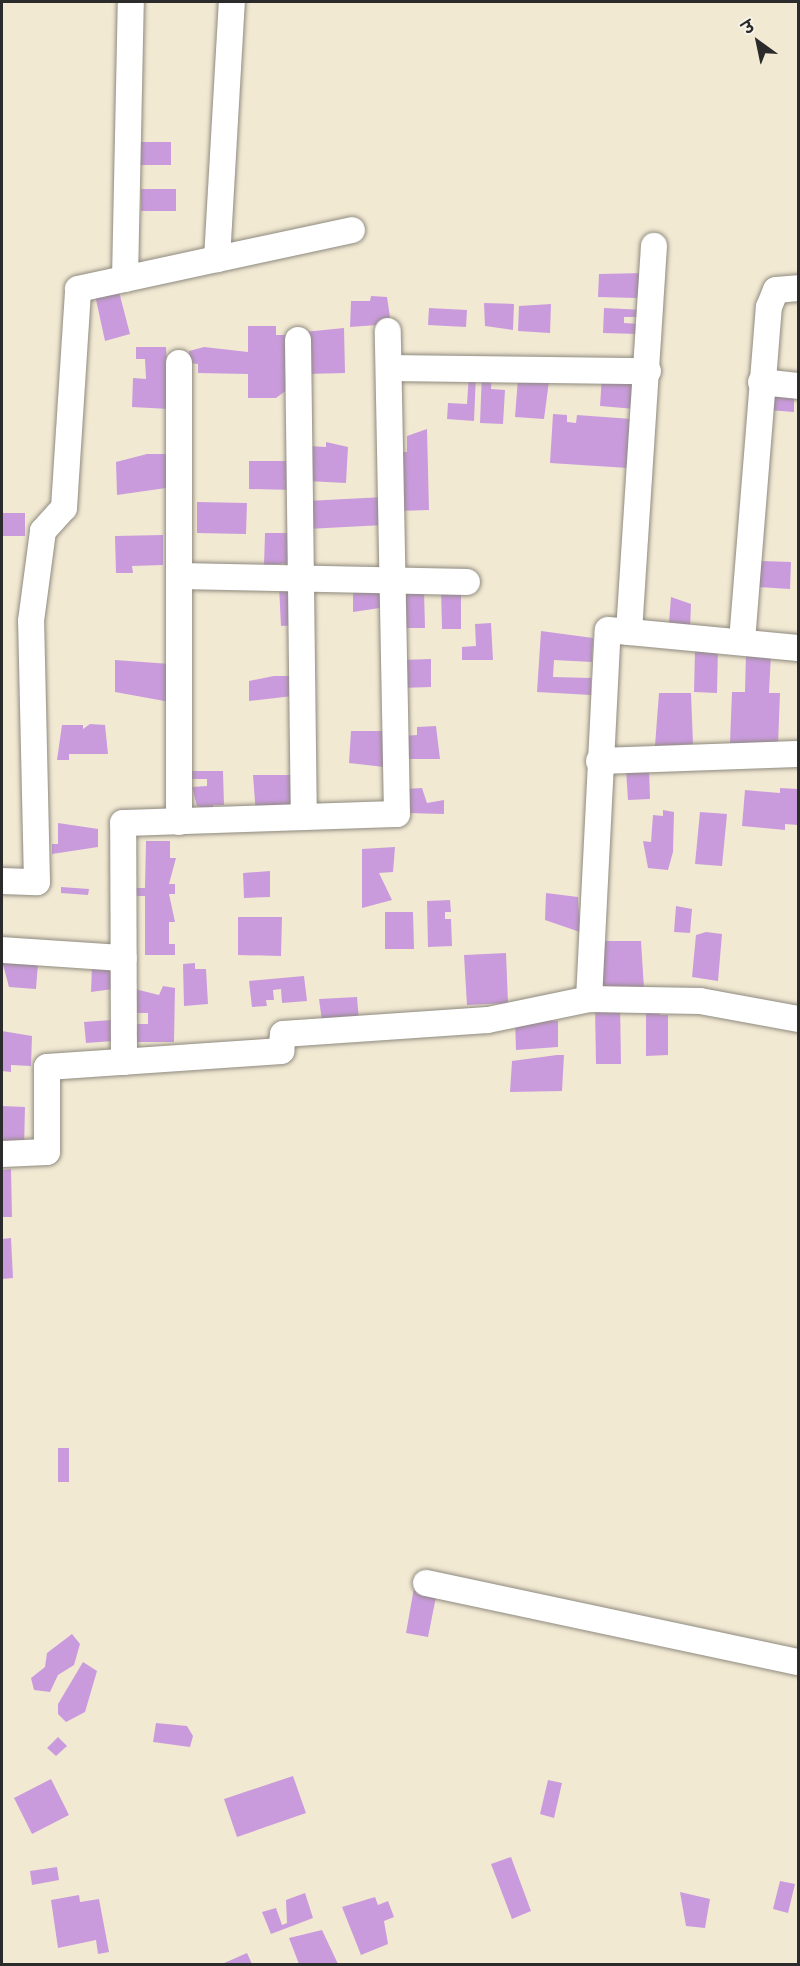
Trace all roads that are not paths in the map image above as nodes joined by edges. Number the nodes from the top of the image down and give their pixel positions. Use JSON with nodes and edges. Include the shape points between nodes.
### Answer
{"nodes":[{"id":1,"x":131,"y":2,"type":"edge"},
{"id":2,"x":232,"y":2,"type":"edge"},
{"id":3,"x":352,"y":230,"type":"dead end"},
{"id":4,"x":654,"y":246,"type":"dead end"},
{"id":5,"x":217,"y":259,"type":"junction"},
{"id":6,"x":125,"y":279,"type":"junction"},
{"id":7,"x":798,"y":288,"type":"edge"},
{"id":8,"x":388,"y":331,"type":"dead end"},
{"id":9,"x":298,"y":340,"type":"dead end"},
{"id":10,"x":178,"y":363,"type":"dead end"},
{"id":11,"x":389,"y":368,"type":"junction"},
{"id":12,"x":648,"y":371,"type":"junction"},
{"id":13,"x":761,"y":382,"type":"junction"},
{"id":14,"x":798,"y":386,"type":"edge"},
{"id":15,"x":181,"y":576,"type":"junction"},
{"id":16,"x":300,"y":577,"type":"junction"},
{"id":17,"x":395,"y":580,"type":"junction"},
{"id":18,"x":467,"y":582,"type":"dead end"},
{"id":19,"x":629,"y":633,"type":"junction"},
{"id":20,"x":742,"y":641,"type":"junction"},
{"id":21,"x":798,"y":648,"type":"edge"},
{"id":22,"x":798,"y":754,"type":"edge"},
{"id":23,"x":599,"y":761,"type":"junction"},
{"id":24,"x":304,"y":817,"type":"junction"},
{"id":25,"x":179,"y":822,"type":"junction"},
{"id":26,"x":2,"y":880,"type":"edge"},
{"id":27,"x":2,"y":950,"type":"edge"},
{"id":28,"x":124,"y":958,"type":"junction"},
{"id":29,"x":590,"y":999,"type":"junction"},
{"id":30,"x":798,"y":1019,"type":"edge"},
{"id":31,"x":124,"y":1062,"type":"junction"},
{"id":32,"x":2,"y":1154,"type":"edge"},
{"id":33,"x":426,"y":1583,"type":"dead end"},
{"id":34,"x":798,"y":1662,"type":"edge"}],
"edges":[{"from":1,"to":6,"type":"street"},
{"from":2,"to":5,"type":"street"},
{"from":3,"to":5,"type":"street"},
{"from":4,"to":12,"type":"street"},
{"from":5,"to":6,"type":"street"},
{"from":6,"to":26,"type":"street","via":[[78,289],[64,508],[44,531],[31,621],[37,882]]},
{"from":7,"to":13,"type":"street","via":[[773,292]]},
{"from":8,"to":11,"type":"street"},
{"from":9,"to":16,"type":"street"},
{"from":10,"to":15,"type":"street"},
{"from":11,"to":12,"type":"street"},
{"from":11,"to":17,"type":"street"},
{"from":12,"to":19,"type":"street"},
{"from":13,"to":14,"type":"street"},
{"from":13,"to":20,"type":"street"},
{"from":15,"to":16,"type":"street"},
{"from":15,"to":25,"type":"street"},
{"from":16,"to":17,"type":"street"},
{"from":16,"to":24,"type":"street"},
{"from":17,"to":18,"type":"street"},
{"from":17,"to":24,"type":"street","via":[[397,814]]},
{"from":19,"to":20,"type":"street"},
{"from":19,"to":23,"type":"street","via":[[608,630]]},
{"from":20,"to":21,"type":"street"},
{"from":22,"to":23,"type":"street"},
{"from":23,"to":29,"type":"street"},
{"from":24,"to":25,"type":"street"},
{"from":25,"to":28,"type":"street","via":[[123,823]]},
{"from":27,"to":28,"type":"street"},
{"from":28,"to":31,"type":"street"},
{"from":29,"to":30,"type":"street","via":[[700,1001]]},
{"from":29,"to":31,"type":"street","via":[[488,1020],[283,1034],[281,1051]]},
{"from":31,"to":32,"type":"street","via":[[47,1067],[47,1152]]},
{"from":33,"to":34,"type":"street"}]}
